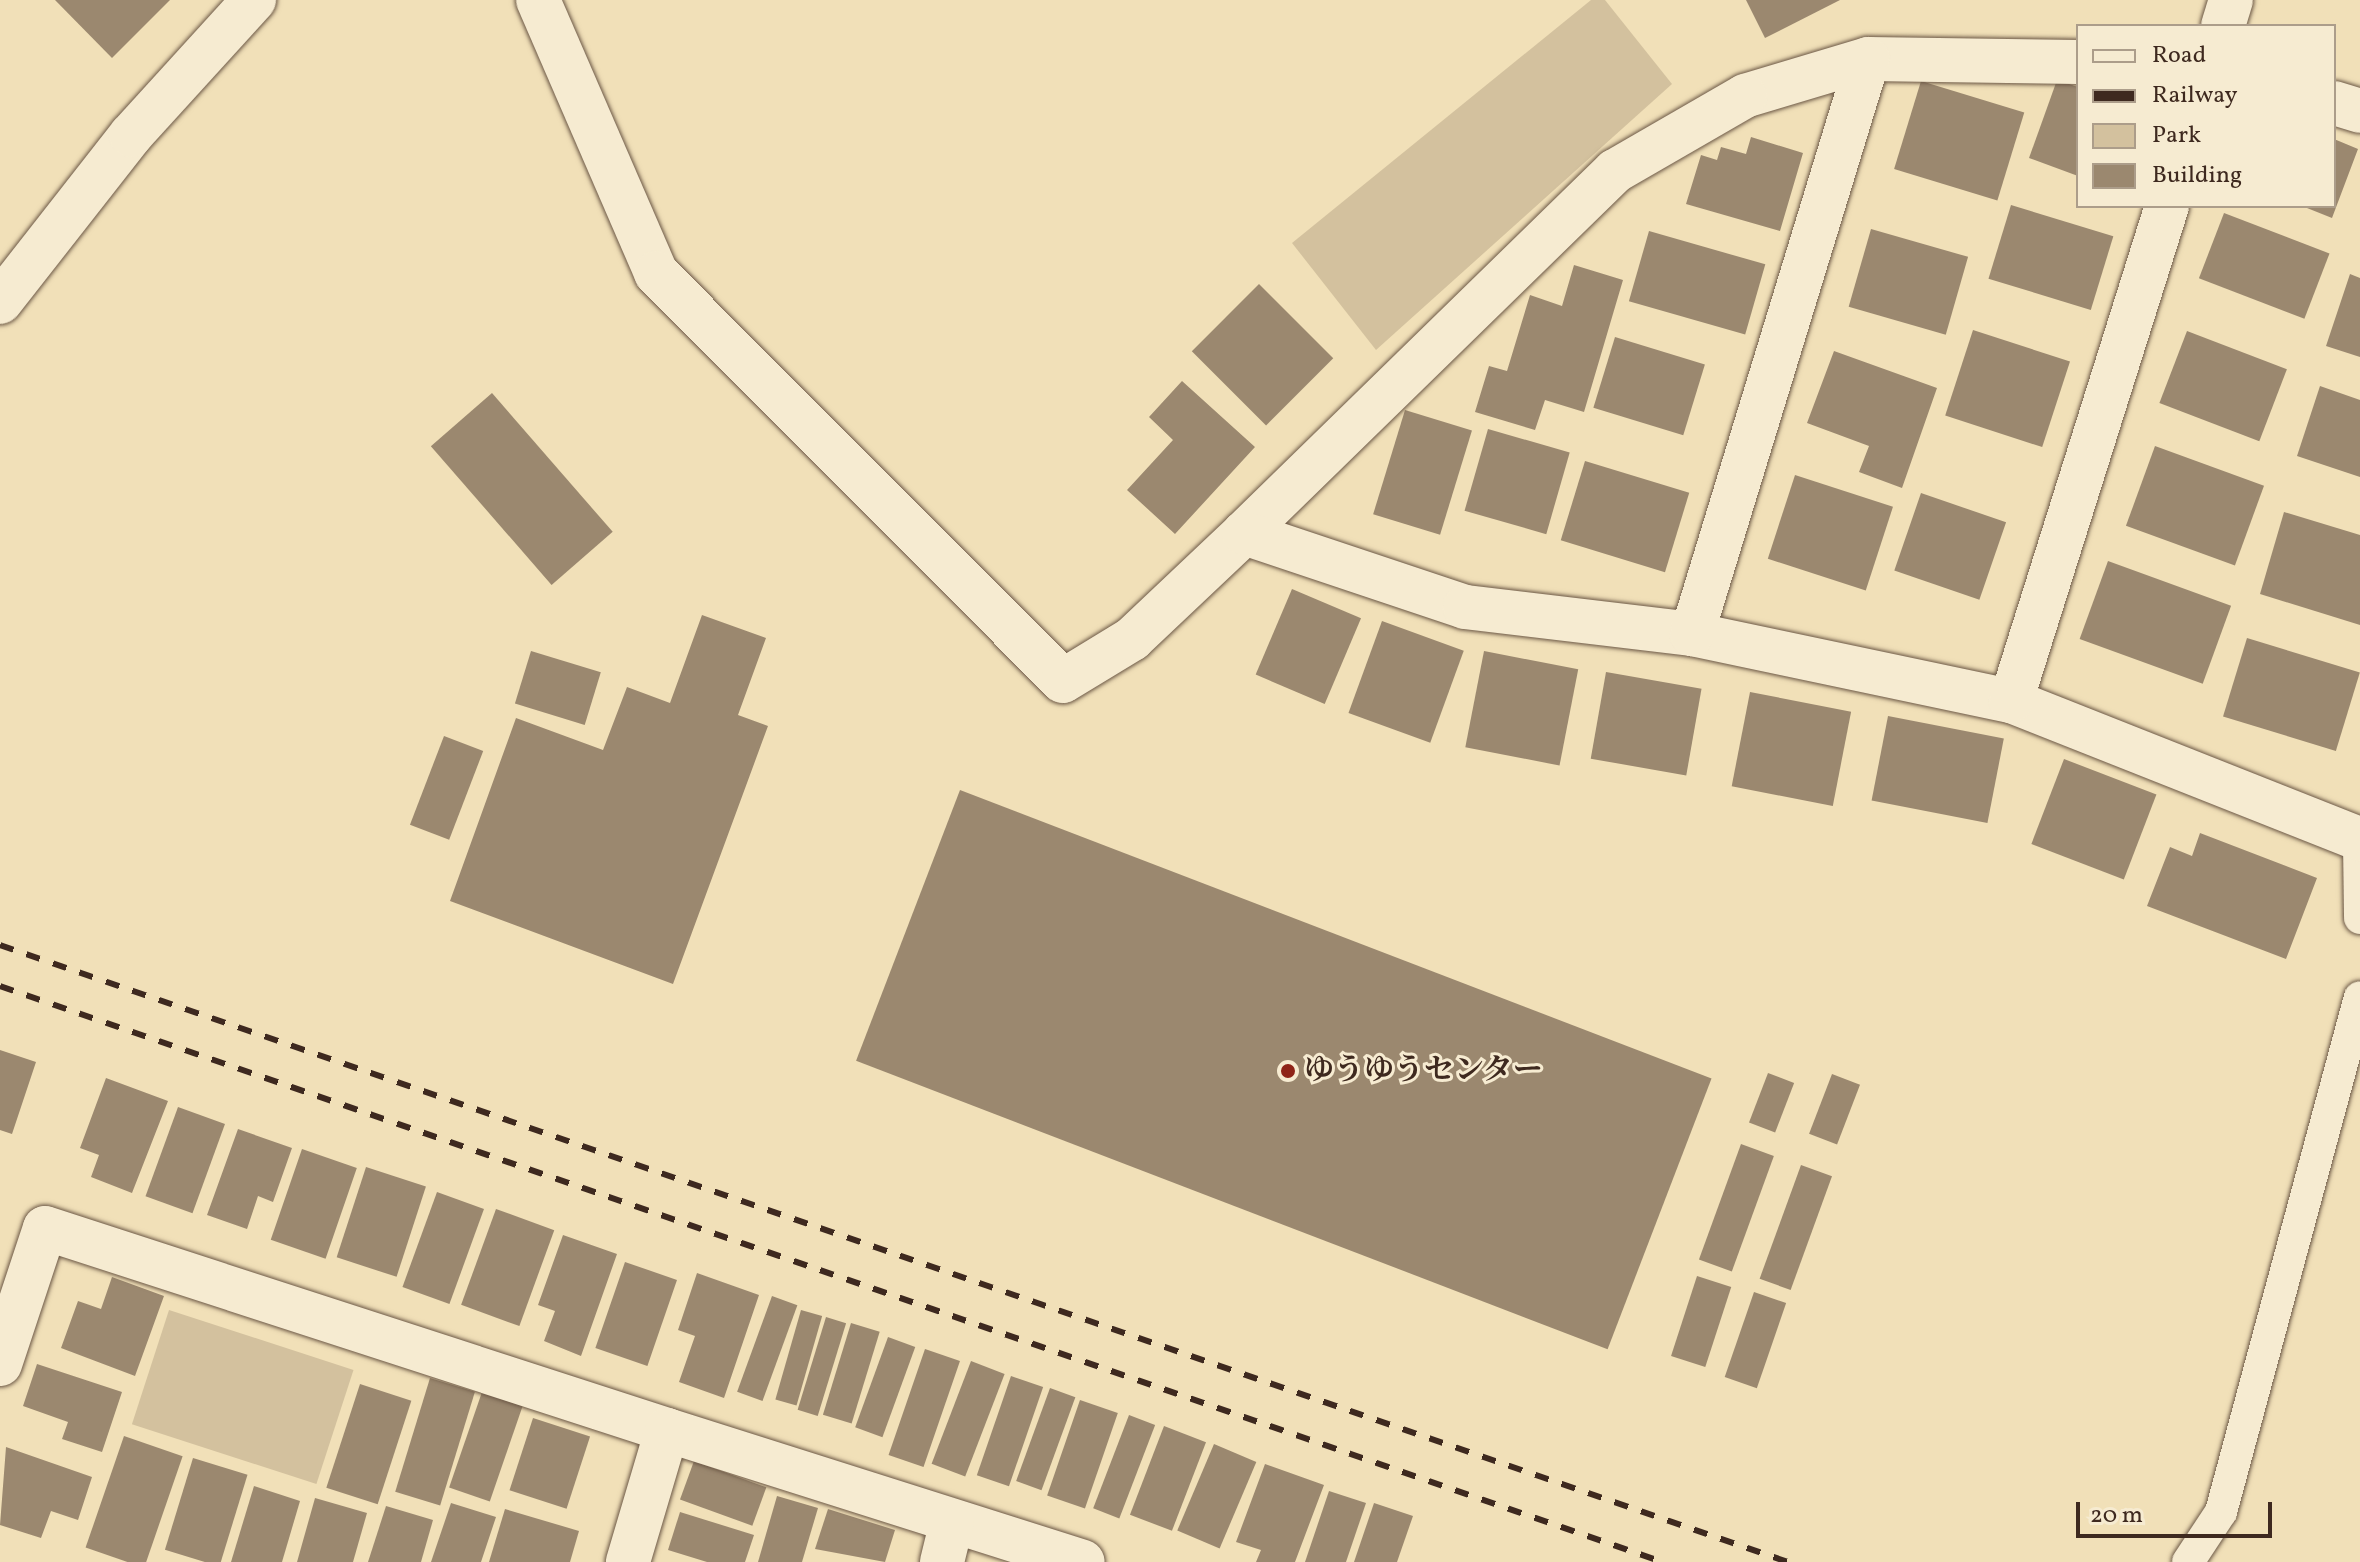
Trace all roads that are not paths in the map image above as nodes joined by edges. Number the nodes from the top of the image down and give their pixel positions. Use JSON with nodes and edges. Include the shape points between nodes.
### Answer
{"nodes":[{"id":1,"x":254,"y":0,"type":"edge"},
{"id":2,"x":538,"y":0,"type":"edge"},
{"id":3,"x":2231,"y":0,"type":"edge"},
{"id":4,"x":2224,"y":24,"type":"edge"},
{"id":5,"x":1868,"y":59,"type":"junction"},
{"id":6,"x":2076,"y":62,"type":"edge"},
{"id":7,"x":2336,"y":104,"type":"edge"},
{"id":8,"x":2360,"y":111,"type":"edge"},
{"id":9,"x":2166,"y":208,"type":"edge"},
{"id":10,"x":0,"y":302,"type":"edge"},
{"id":11,"x":1244,"y":533,"type":"junction"},
{"id":12,"x":1692,"y":634,"type":"junction"},
{"id":13,"x":2011,"y":701,"type":"junction"},
{"id":14,"x":2360,"y":841,"type":"edge"},
{"id":15,"x":2360,"y":918,"type":"edge"},
{"id":16,"x":2360,"y":997,"type":"edge"},
{"id":17,"x":0,"y":1364,"type":"edge"},
{"id":18,"x":667,"y":1430,"type":"junction"},
{"id":19,"x":947,"y":1541,"type":"edge"},
{"id":20,"x":628,"y":1562,"type":"edge"},
{"id":21,"x":1083,"y":1562,"type":"edge"},
{"id":22,"x":2188,"y":1562,"type":"edge"}],
"edges":[{"from":1,"to":10,"type":"street","via":[[131,135]]},
{"from":2,"to":11,"type":"street","via":[[656,273],[1063,681],[1132,639]]},
{"from":3,"to":4,"type":"street"},
{"from":5,"to":6,"type":"street"},
{"from":5,"to":11,"type":"street","via":[[1745,96],[1615,171]]},
{"from":5,"to":12,"type":"street"},
{"from":7,"to":8,"type":"street"},
{"from":9,"to":13,"type":"street"},
{"from":11,"to":12,"type":"street","via":[[1465,607]]},
{"from":12,"to":13,"type":"street"},
{"from":13,"to":14,"type":"street"},
{"from":14,"to":15,"type":"lane"},
{"from":16,"to":22,"type":"lane","via":[[2221,1512]]},
{"from":17,"to":18,"type":"street","via":[[45,1228]]},
{"from":18,"to":19,"type":"street"},
{"from":18,"to":20,"type":"street"},
{"from":19,"to":21,"type":"street"}]}
